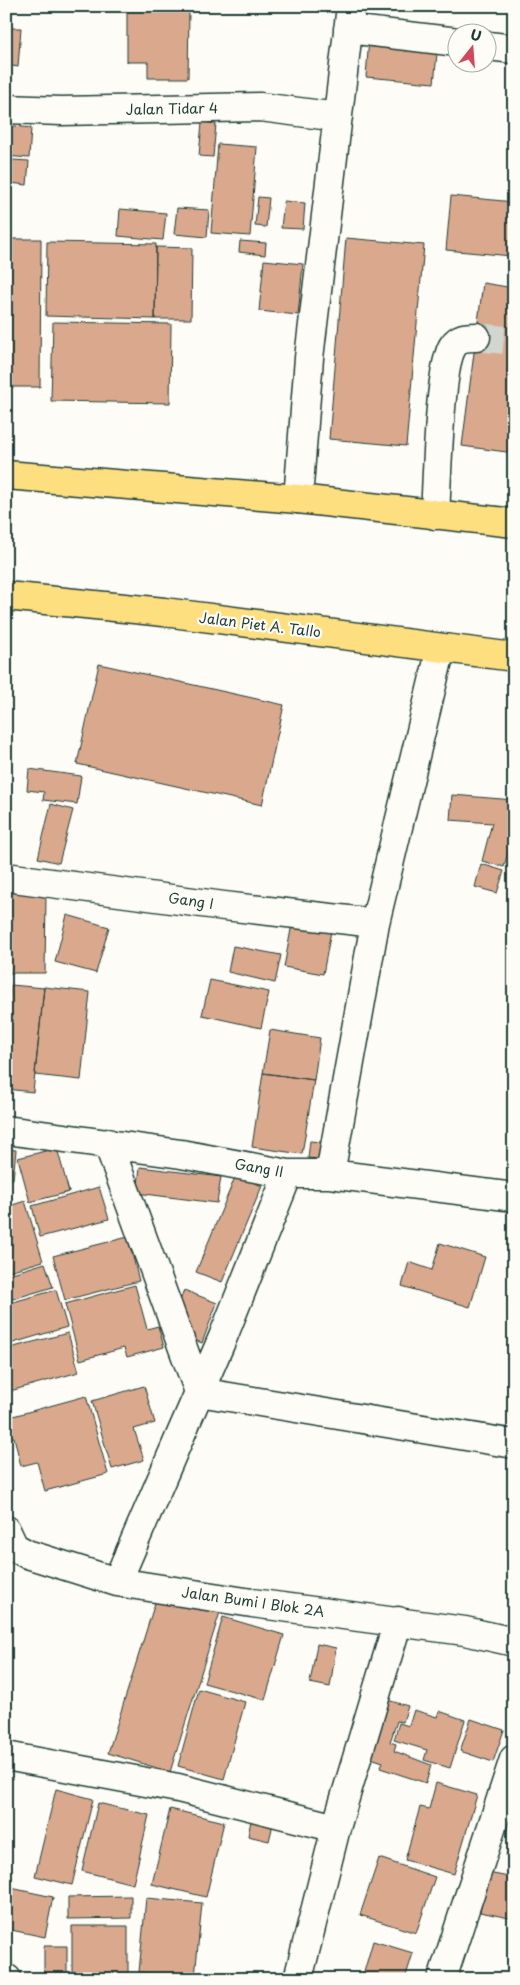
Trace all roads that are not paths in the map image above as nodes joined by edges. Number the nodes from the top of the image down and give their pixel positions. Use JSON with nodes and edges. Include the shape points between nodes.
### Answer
{"nodes":[{"id":1,"x":350,"y":18,"type":"edge"},
{"id":2,"x":448,"y":40,"type":"edge"},
{"id":3,"x":498,"y":47,"type":"edge"},
{"id":4,"x":514,"y":49,"type":"edge"},
{"id":5,"x":6,"y":109,"type":"edge"},
{"id":6,"x":338,"y":117,"type":"junction"},
{"id":7,"x":476,"y":337,"type":"tunnel mouth"},
{"id":8,"x":6,"y":475,"type":"edge"},
{"id":9,"x":298,"y":498,"type":"junction"},
{"id":10,"x":435,"y":515,"type":"junction"},
{"id":11,"x":514,"y":523,"type":"edge"},
{"id":12,"x":6,"y":596,"type":"edge"},
{"id":13,"x":441,"y":648,"type":"junction"},
{"id":14,"x":514,"y":658,"type":"edge"},
{"id":15,"x":6,"y":877,"type":"edge"},
{"id":16,"x":375,"y":924,"type":"junction"},
{"id":17,"x":6,"y":1130,"type":"edge"},
{"id":18,"x":108,"y":1143,"type":"junction"},
{"id":19,"x":288,"y":1174,"type":"junction"},
{"id":20,"x":330,"y":1174,"type":"junction"},
{"id":21,"x":514,"y":1196,"type":"edge"},
{"id":22,"x":199,"y":1392,"type":"junction"},
{"id":23,"x":514,"y":1444,"type":"edge"},
{"id":24,"x":6,"y":1530,"type":"edge"},
{"id":25,"x":117,"y":1582,"type":"junction"},
{"id":26,"x":398,"y":1621,"type":"junction"},
{"id":27,"x":514,"y":1642,"type":"edge"},
{"id":28,"x":6,"y":1756,"type":"edge"},
{"id":29,"x":514,"y":1760,"type":"edge"},
{"id":30,"x":336,"y":1828,"type":"junction"},
{"id":31,"x":298,"y":1979,"type":"edge"},
{"id":32,"x":442,"y":1979,"type":"edge"}],
"edges":[{"from":1,"to":2,"type":"street"},
{"from":1,"to":6,"type":"street"},
{"from":3,"to":4,"type":"street"},
{"from":5,"to":6,"type":"street","name":"Jalan Tidar 4","via":[[260,107]]},
{"from":6,"to":9,"type":"street","via":[[309,358]]},
{"from":7,"to":10,"type":"street","via":[[460,339],[447,359]]},
{"from":8,"to":9,"type":"main road"},
{"from":9,"to":10,"type":"main road"},
{"from":10,"to":11,"type":"main road"},
{"from":12,"to":13,"type":"main road","name":"Jalan Piet A. Tallo","via":[[164,612]]},
{"from":13,"to":14,"type":"main road","name":"Jalan Piet A. Tallo"},
{"from":13,"to":16,"type":"street"},
{"from":15,"to":16,"type":"street","name":"Gang I"},
{"from":16,"to":20,"type":"street"},
{"from":17,"to":18,"type":"street","name":"Gang II"},
{"from":18,"to":19,"type":"street","name":"Gang II"},
{"from":18,"to":22,"type":"street"},
{"from":19,"to":20,"type":"street","name":"Gang II"},
{"from":19,"to":22,"type":"street"},
{"from":20,"to":21,"type":"street","name":"Gang II"},
{"from":22,"to":23,"type":"street"},
{"from":22,"to":25,"type":"street"},
{"from":24,"to":25,"type":"street","name":"Jalan Bumi I Blok 2A","via":[[14,1546],[27,1554]]},
{"from":25,"to":26,"type":"street","name":"Jalan Bumi I Blok 2A"},
{"from":26,"to":27,"type":"street","name":"Jalan Bumi I Blok 2A"},
{"from":26,"to":30,"type":"street"},
{"from":28,"to":30,"type":"street","via":[[178,1788]]},
{"from":29,"to":32,"type":"street"},
{"from":30,"to":31,"type":"street"}]}
